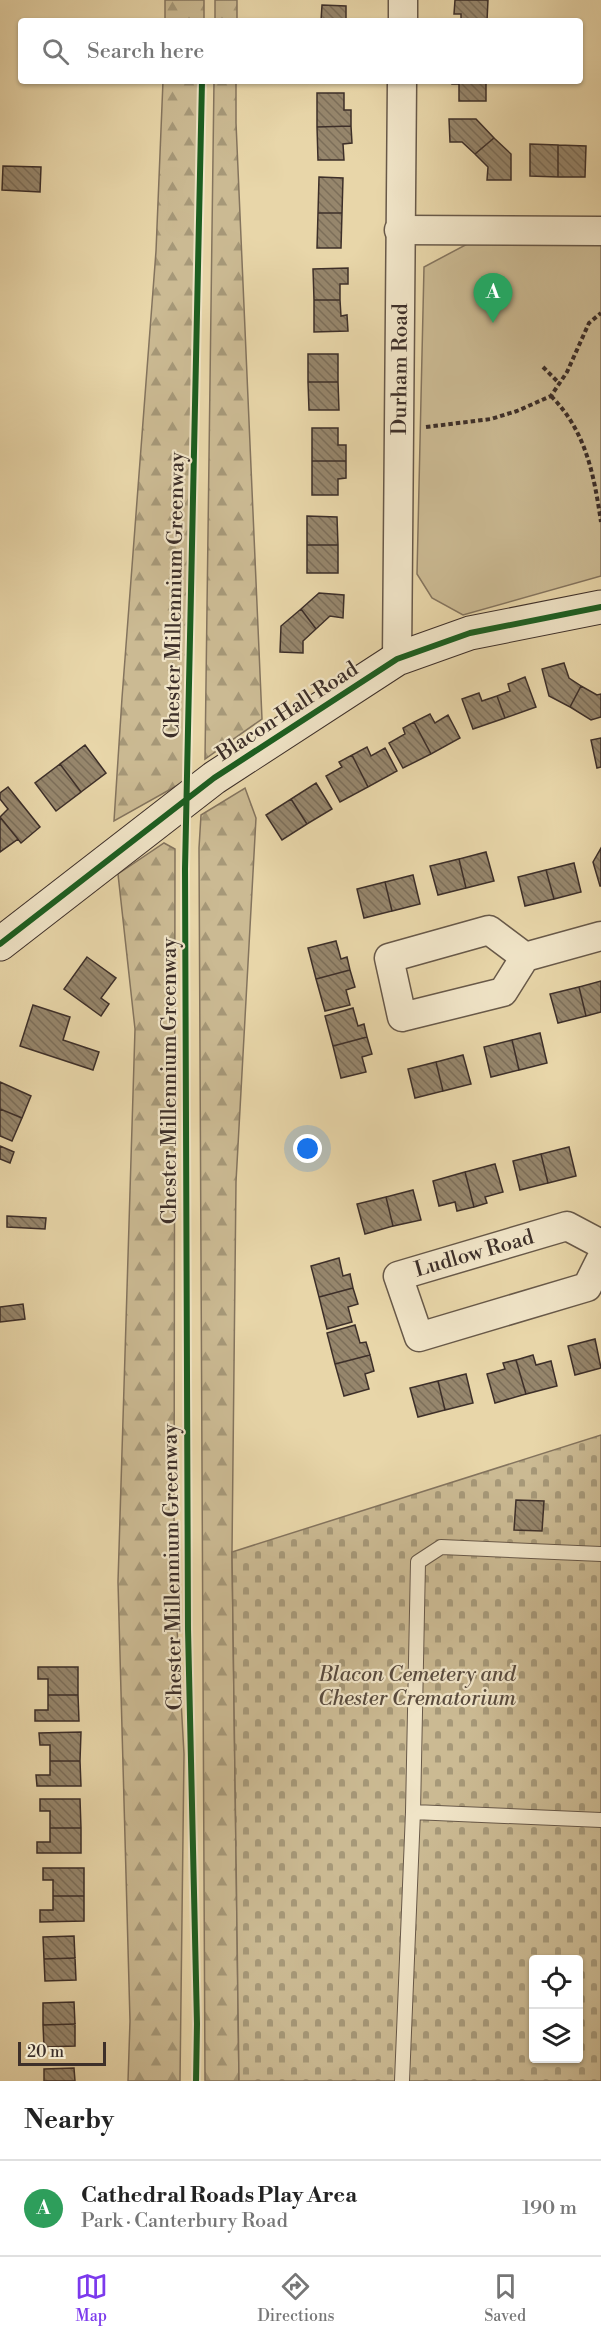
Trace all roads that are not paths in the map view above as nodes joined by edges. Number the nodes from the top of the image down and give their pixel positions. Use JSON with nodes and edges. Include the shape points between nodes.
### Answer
{"nodes":[{"id":1,"x":403,"y":0,"type":"edge"},
{"id":2,"x":403,"y":18,"type":"edge"},
{"id":3,"x":402,"y":84,"type":"edge"},
{"id":4,"x":399,"y":230,"type":"junction"},
{"id":5,"x":601,"y":231,"type":"edge"},
{"id":6,"x":601,"y":607,"type":"edge"},
{"id":7,"x":397,"y":659,"type":"junction"},
{"id":8,"x":601,"y":936,"type":"edge"},
{"id":9,"x":0,"y":944,"type":"edge"},
{"id":10,"x":525,"y":957,"type":"dead end"},
{"id":11,"x":601,"y":1244,"type":"edge"},
{"id":12,"x":601,"y":1259,"type":"edge"},
{"id":13,"x":601,"y":1554,"type":"edge"},
{"id":14,"x":413,"y":1812,"type":"junction"},
{"id":15,"x":601,"y":1820,"type":"edge"},
{"id":16,"x":402,"y":2081,"type":"edge"}],
"edges":[{"from":1,"to":2,"type":"street"},
{"from":3,"to":4,"type":"street","name":"Durham Road"},
{"from":4,"to":5,"type":"street"},
{"from":4,"to":7,"type":"street","name":"Durham Road"},
{"from":6,"to":7,"type":"street","name":"Blacon Hall Road","via":[[470,633]]},
{"from":7,"to":9,"type":"street","name":"Blacon Hall Road","via":[[214,778]]},
{"from":8,"to":10,"type":"street"},
{"from":11,"to":12,"type":"street","name":"Ludlow Road","via":[[567,1226],[398,1276],[419,1337],[587,1287]]},
{"from":13,"to":14,"type":"lane","via":[[441,1547],[418,1562]]},
{"from":14,"to":15,"type":"lane"},
{"from":14,"to":16,"type":"lane"}]}
